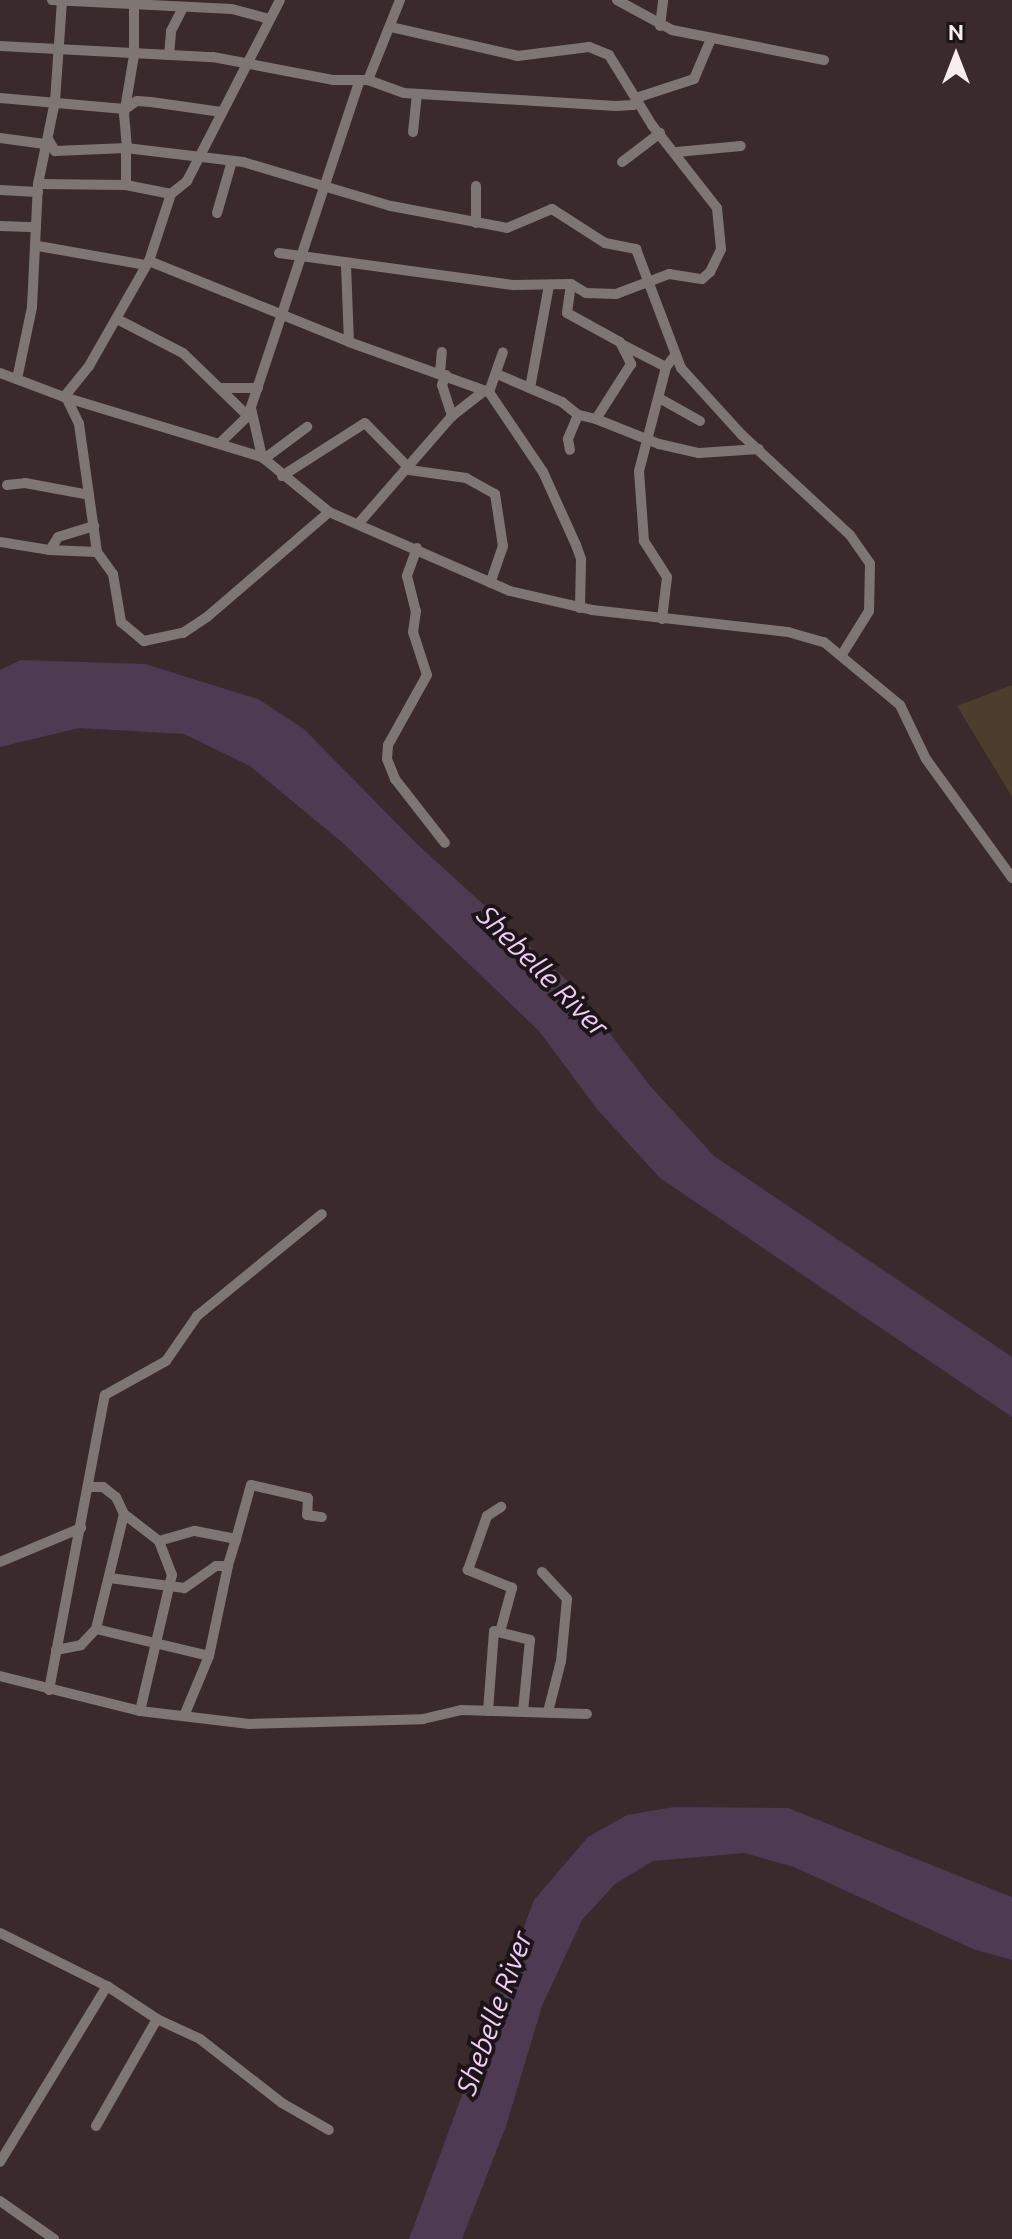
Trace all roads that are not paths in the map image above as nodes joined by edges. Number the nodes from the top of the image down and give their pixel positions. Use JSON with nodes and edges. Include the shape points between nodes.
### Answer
{"nodes":[{"id":1,"x":52,"y":0,"type":"edge"},
{"id":2,"x":62,"y":0,"type":"edge"},
{"id":3,"x":280,"y":0,"type":"edge"},
{"id":4,"x":400,"y":0,"type":"edge"},
{"id":5,"x":617,"y":0,"type":"edge"},
{"id":6,"x":663,"y":0,"type":"edge"},
{"id":7,"x":136,"y":3,"type":"edge"},
{"id":8,"x":182,"y":9,"type":"junction"},
{"id":9,"x":270,"y":19,"type":"junction"},
{"id":10,"x":660,"y":26,"type":"junction"},
{"id":11,"x":390,"y":27,"type":"junction"},
{"id":12,"x":711,"y":39,"type":"junction"},
{"id":13,"x":0,"y":46,"type":"edge"},
{"id":14,"x":61,"y":52,"type":"junction"},
{"id":15,"x":134,"y":55,"type":"junction"},
{"id":16,"x":169,"y":55,"type":"junction"},
{"id":17,"x":824,"y":60,"type":"dead end"},
{"id":18,"x":249,"y":62,"type":"junction"},
{"id":19,"x":364,"y":81,"type":"junction"},
{"id":20,"x":417,"y":94,"type":"junction"},
{"id":21,"x":639,"y":97,"type":"junction"},
{"id":22,"x":0,"y":98,"type":"edge"},
{"id":23,"x":55,"y":101,"type":"junction"},
{"id":24,"x":125,"y":109,"type":"junction"},
{"id":25,"x":221,"y":112,"type":"junction"},
{"id":26,"x":413,"y":132,"type":"dead end"},
{"id":27,"x":660,"y":133,"type":"junction"},
{"id":28,"x":0,"y":138,"type":"edge"},
{"id":29,"x":47,"y":141,"type":"junction"},
{"id":30,"x":741,"y":146,"type":"dead end"},
{"id":31,"x":126,"y":148,"type":"junction"},
{"id":32,"x":677,"y":152,"type":"junction"},
{"id":33,"x":202,"y":153,"type":"junction"},
{"id":34,"x":232,"y":161,"type":"junction"},
{"id":35,"x":622,"y":162,"type":"dead end"},
{"id":36,"x":126,"y":185,"type":"junction"},
{"id":37,"x":476,"y":186,"type":"dead end"},
{"id":38,"x":38,"y":188,"type":"junction"},
{"id":39,"x":325,"y":188,"type":"junction"},
{"id":40,"x":0,"y":190,"type":"edge"},
{"id":41,"x":171,"y":194,"type":"junction"},
{"id":42,"x":217,"y":213,"type":"dead end"},
{"id":43,"x":476,"y":223,"type":"junction"},
{"id":44,"x":0,"y":226,"type":"edge"},
{"id":45,"x":36,"y":227,"type":"junction"},
{"id":46,"x":38,"y":246,"type":"junction"},
{"id":47,"x":279,"y":253,"type":"dead end"},
{"id":48,"x":299,"y":256,"type":"junction"},
{"id":49,"x":148,"y":263,"type":"junction"},
{"id":50,"x":346,"y":265,"type":"junction"},
{"id":51,"x":649,"y":282,"type":"junction"},
{"id":52,"x":571,"y":284,"type":"junction"},
{"id":53,"x":549,"y":285,"type":"junction"},
{"id":54,"x":280,"y":315,"type":"junction"},
{"id":55,"x":117,"y":319,"type":"junction"},
{"id":56,"x":349,"y":342,"type":"junction"},
{"id":57,"x":623,"y":345,"type":"junction"},
{"id":58,"x":442,"y":352,"type":"dead end"},
{"id":59,"x":503,"y":352,"type":"dead end"},
{"id":60,"x":676,"y":354,"type":"junction"},
{"id":61,"x":666,"y":367,"type":"junction"},
{"id":62,"x":0,"y":373,"type":"edge"},
{"id":63,"x":443,"y":374,"type":"junction"},
{"id":64,"x":497,"y":374,"type":"junction"},
{"id":65,"x":17,"y":379,"type":"junction"},
{"id":66,"x":223,"y":388,"type":"junction"},
{"id":67,"x":258,"y":388,"type":"junction"},
{"id":68,"x":530,"y":388,"type":"junction"},
{"id":69,"x":487,"y":391,"type":"junction"},
{"id":70,"x":65,"y":397,"type":"junction"},
{"id":71,"x":659,"y":398,"type":"junction"},
{"id":72,"x":249,"y":410,"type":"junction"},
{"id":73,"x":578,"y":415,"type":"junction"},
{"id":74,"x":452,"y":416,"type":"junction"},
{"id":75,"x":596,"y":419,"type":"junction"},
{"id":76,"x":700,"y":421,"type":"dead end"},
{"id":77,"x":307,"y":427,"type":"dead end"},
{"id":78,"x":646,"y":438,"type":"junction"},
{"id":79,"x":220,"y":443,"type":"junction"},
{"id":80,"x":403,"y":449,"type":"dead end"},
{"id":81,"x":759,"y":449,"type":"junction"},
{"id":82,"x":570,"y":450,"type":"dead end"},
{"id":83,"x":263,"y":458,"type":"junction"},
{"id":84,"x":409,"y":469,"type":"junction"},
{"id":85,"x":282,"y":476,"type":"junction"},
{"id":86,"x":7,"y":485,"type":"dead end"},
{"id":87,"x":89,"y":495,"type":"junction"},
{"id":88,"x":329,"y":512,"type":"junction"},
{"id":89,"x":359,"y":523,"type":"junction"},
{"id":90,"x":94,"y":526,"type":"junction"},
{"id":91,"x":0,"y":542,"type":"edge"},
{"id":92,"x":417,"y":548,"type":"junction"},
{"id":93,"x":50,"y":550,"type":"junction"},
{"id":94,"x":97,"y":552,"type":"junction"},
{"id":95,"x":490,"y":583,"type":"junction"},
{"id":96,"x":580,"y":608,"type":"junction"},
{"id":97,"x":662,"y":619,"type":"junction"},
{"id":98,"x":843,"y":653,"type":"junction"},
{"id":99,"x":445,"y":843,"type":"dead end"},
{"id":100,"x":1012,"y":878,"type":"edge"},
{"id":101,"x":322,"y":1214,"type":"dead end"},
{"id":102,"x":89,"y":1487,"type":"junction"},
{"id":103,"x":501,"y":1507,"type":"dead end"},
{"id":104,"x":124,"y":1514,"type":"junction"},
{"id":105,"x":322,"y":1517,"type":"dead end"},
{"id":106,"x":81,"y":1528,"type":"junction"},
{"id":107,"x":236,"y":1539,"type":"junction"},
{"id":108,"x":159,"y":1541,"type":"junction"},
{"id":109,"x":0,"y":1562,"type":"edge"},
{"id":110,"x":228,"y":1566,"type":"junction"},
{"id":111,"x":542,"y":1572,"type":"dead end"},
{"id":112,"x":110,"y":1578,"type":"junction"},
{"id":113,"x":166,"y":1586,"type":"junction"},
{"id":114,"x":96,"y":1629,"type":"junction"},
{"id":115,"x":500,"y":1632,"type":"junction"},
{"id":116,"x":154,"y":1643,"type":"junction"},
{"id":117,"x":56,"y":1650,"type":"junction"},
{"id":118,"x":209,"y":1656,"type":"junction"},
{"id":119,"x":0,"y":1676,"type":"edge"},
{"id":120,"x":49,"y":1690,"type":"junction"},
{"id":121,"x":140,"y":1711,"type":"junction"},
{"id":122,"x":488,"y":1711,"type":"junction"},
{"id":123,"x":523,"y":1711,"type":"junction"},
{"id":124,"x":548,"y":1712,"type":"junction"},
{"id":125,"x":587,"y":1714,"type":"dead end"},
{"id":126,"x":184,"y":1716,"type":"junction"},
{"id":127,"x":0,"y":1933,"type":"edge"},
{"id":128,"x":107,"y":1986,"type":"junction"},
{"id":129,"x":157,"y":2019,"type":"junction"},
{"id":130,"x":96,"y":2126,"type":"dead end"},
{"id":131,"x":329,"y":2130,"type":"dead end"},
{"id":132,"x":0,"y":2162,"type":"edge"},
{"id":133,"x":0,"y":2201,"type":"edge"},
{"id":134,"x":54,"y":2239,"type":"edge"}],
"edges":[{"from":1,"to":2,"type":"street"},
{"from":2,"to":7,"type":"street"},
{"from":2,"to":14,"type":"street"},
{"from":3,"to":9,"type":"street"},
{"from":4,"to":11,"type":"street"},
{"from":5,"to":10,"type":"street"},
{"from":6,"to":10,"type":"street"},
{"from":7,"to":8,"type":"street"},
{"from":7,"to":15,"type":"street"},
{"from":8,"to":9,"type":"street","via":[[232,9]]},
{"from":8,"to":16,"type":"street","via":[[171,31]]},
{"from":9,"to":18,"type":"street"},
{"from":10,"to":12,"type":"street"},
{"from":11,"to":19,"type":"street"},
{"from":11,"to":21,"type":"street","via":[[518,56],[589,47],[602,51]]},
{"from":12,"to":17,"type":"street"},
{"from":12,"to":21,"type":"street","via":[[694,79]]},
{"from":13,"to":14,"type":"street"},
{"from":14,"to":15,"type":"street"},
{"from":14,"to":23,"type":"street"},
{"from":15,"to":16,"type":"street"},
{"from":15,"to":24,"type":"street"},
{"from":16,"to":18,"type":"street"},
{"from":18,"to":19,"type":"street"},
{"from":18,"to":25,"type":"street"},
{"from":19,"to":20,"type":"street"},
{"from":19,"to":39,"type":"street"},
{"from":20,"to":21,"type":"street","via":[[616,106],[633,105]]},
{"from":20,"to":26,"type":"street"},
{"from":21,"to":27,"type":"street"},
{"from":22,"to":23,"type":"street"},
{"from":23,"to":24,"type":"street"},
{"from":23,"to":29,"type":"street"},
{"from":24,"to":25,"type":"street","via":[[137,101]]},
{"from":24,"to":31,"type":"street"},
{"from":25,"to":33,"type":"street"},
{"from":27,"to":32,"type":"street"},
{"from":27,"to":35,"type":"street"},
{"from":28,"to":29,"type":"street"},
{"from":29,"to":31,"type":"street","via":[[55,151]]},
{"from":29,"to":38,"type":"street"},
{"from":30,"to":32,"type":"street"},
{"from":31,"to":33,"type":"street"},
{"from":31,"to":36,"type":"street"},
{"from":32,"to":51,"type":"street","via":[[717,208],[721,249],[702,279],[669,274]]},
{"from":33,"to":34,"type":"street"},
{"from":33,"to":41,"type":"street","via":[[187,181]]},
{"from":34,"to":39,"type":"street"},
{"from":34,"to":42,"type":"street"},
{"from":36,"to":38,"type":"street"},
{"from":36,"to":41,"type":"street"},
{"from":37,"to":43,"type":"street"},
{"from":38,"to":40,"type":"street"},
{"from":38,"to":45,"type":"street"},
{"from":39,"to":43,"type":"street"},
{"from":39,"to":48,"type":"street"},
{"from":41,"to":49,"type":"street"},
{"from":43,"to":51,"type":"street","via":[[507,228],[552,209],[605,243],[636,249]]},
{"from":44,"to":45,"type":"street"},
{"from":45,"to":46,"type":"street"},
{"from":46,"to":49,"type":"street"},
{"from":46,"to":65,"type":"street"},
{"from":47,"to":48,"type":"street"},
{"from":48,"to":50,"type":"street"},
{"from":48,"to":54,"type":"street"},
{"from":49,"to":54,"type":"street"},
{"from":49,"to":55,"type":"street"},
{"from":50,"to":53,"type":"street"},
{"from":50,"to":56,"type":"street"},
{"from":51,"to":52,"type":"street","via":[[616,294],[586,293]]},
{"from":51,"to":60,"type":"street"},
{"from":52,"to":53,"type":"street"},
{"from":52,"to":57,"type":"street","via":[[567,313]]},
{"from":53,"to":68,"type":"street"},
{"from":54,"to":56,"type":"street"},
{"from":54,"to":67,"type":"street"},
{"from":55,"to":66,"type":"street","via":[[183,353]]},
{"from":55,"to":70,"type":"street"},
{"from":56,"to":63,"type":"street"},
{"from":57,"to":61,"type":"street"},
{"from":57,"to":75,"type":"street","via":[[631,364]]},
{"from":58,"to":63,"type":"street"},
{"from":59,"to":64,"type":"street"},
{"from":60,"to":61,"type":"street"},
{"from":60,"to":81,"type":"street","via":[[681,368]]},
{"from":61,"to":71,"type":"street"},
{"from":62,"to":65,"type":"street"},
{"from":63,"to":69,"type":"street"},
{"from":63,"to":74,"type":"street"},
{"from":64,"to":68,"type":"street"},
{"from":64,"to":69,"type":"street"},
{"from":65,"to":70,"type":"street"},
{"from":66,"to":67,"type":"street"},
{"from":66,"to":72,"type":"street"},
{"from":67,"to":72,"type":"street"},
{"from":68,"to":73,"type":"street"},
{"from":69,"to":74,"type":"street"},
{"from":69,"to":96,"type":"street","via":[[543,472],[576,545]]},
{"from":70,"to":79,"type":"street"},
{"from":70,"to":87,"type":"street","via":[[79,424]]},
{"from":71,"to":76,"type":"street"},
{"from":71,"to":78,"type":"street"},
{"from":72,"to":79,"type":"street"},
{"from":72,"to":83,"type":"street"},
{"from":73,"to":75,"type":"street"},
{"from":73,"to":82,"type":"street","via":[[568,439]]},
{"from":74,"to":84,"type":"street"},
{"from":75,"to":78,"type":"street"},
{"from":77,"to":83,"type":"street"},
{"from":78,"to":81,"type":"street","via":[[699,453]]},
{"from":78,"to":97,"type":"street","via":[[638,518],[644,541],[667,577]]},
{"from":79,"to":83,"type":"street"},
{"from":80,"to":84,"type":"street"},
{"from":81,"to":98,"type":"street","via":[[850,535],[870,564],[869,611]]},
{"from":83,"to":85,"type":"street"},
{"from":84,"to":85,"type":"street","via":[[365,423]]},
{"from":84,"to":89,"type":"street","via":[[375,499]]},
{"from":84,"to":95,"type":"street","via":[[466,478],[495,494],[503,546]]},
{"from":85,"to":88,"type":"street"},
{"from":86,"to":87,"type":"street","via":[[25,483]]},
{"from":87,"to":90,"type":"street"},
{"from":88,"to":89,"type":"street"},
{"from":88,"to":94,"type":"street","via":[[207,617],[162,640],[144,641],[129,633],[121,622],[113,574]]},
{"from":89,"to":92,"type":"street"},
{"from":90,"to":93,"type":"street","via":[[58,537]]},
{"from":90,"to":94,"type":"street"},
{"from":91,"to":93,"type":"street"},
{"from":92,"to":95,"type":"street"},
{"from":92,"to":99,"type":"street","via":[[407,576],[416,611],[413,632],[427,675],[388,745],[387,759],[395,779]]},
{"from":93,"to":94,"type":"street"},
{"from":95,"to":96,"type":"street"},
{"from":96,"to":97,"type":"street"},
{"from":97,"to":98,"type":"street","via":[[788,632]]},
{"from":98,"to":100,"type":"street","via":[[900,705],[926,759]]},
{"from":101,"to":102,"type":"street","via":[[197,1316],[166,1361],[105,1395],[89,1462]]},
{"from":102,"to":104,"type":"street","via":[[103,1487],[116,1497]]},
{"from":102,"to":106,"type":"street"},
{"from":103,"to":115,"type":"street","via":[[487,1516],[468,1570],[512,1588]]},
{"from":104,"to":108,"type":"street"},
{"from":104,"to":112,"type":"street"},
{"from":105,"to":107,"type":"street","via":[[307,1515],[308,1498],[251,1485]]},
{"from":106,"to":109,"type":"street"},
{"from":106,"to":117,"type":"street"},
{"from":107,"to":108,"type":"street","via":[[195,1531]]},
{"from":107,"to":110,"type":"street"},
{"from":108,"to":113,"type":"street","via":[[172,1575]]},
{"from":110,"to":113,"type":"street","via":[[216,1566],[184,1588]]},
{"from":110,"to":118,"type":"street"},
{"from":111,"to":124,"type":"street","via":[[567,1599],[561,1661]]},
{"from":112,"to":113,"type":"street"},
{"from":112,"to":114,"type":"street"},
{"from":113,"to":116,"type":"street"},
{"from":114,"to":116,"type":"street"},
{"from":114,"to":117,"type":"street","via":[[81,1645]]},
{"from":115,"to":122,"type":"street","via":[[494,1631]]},
{"from":115,"to":123,"type":"street","via":[[530,1640]]},
{"from":116,"to":118,"type":"street"},
{"from":116,"to":121,"type":"street"},
{"from":117,"to":120,"type":"street"},
{"from":118,"to":126,"type":"street"},
{"from":119,"to":120,"type":"street"},
{"from":120,"to":121,"type":"street"},
{"from":121,"to":126,"type":"street"},
{"from":122,"to":123,"type":"street"},
{"from":122,"to":126,"type":"street","via":[[461,1710],[423,1719],[249,1724]]},
{"from":123,"to":124,"type":"street"},
{"from":124,"to":125,"type":"street"},
{"from":127,"to":128,"type":"street"},
{"from":128,"to":129,"type":"street"},
{"from":128,"to":132,"type":"street"},
{"from":129,"to":130,"type":"street"},
{"from":129,"to":131,"type":"street","via":[[200,2039],[282,2103]]},
{"from":133,"to":134,"type":"street"}]}
